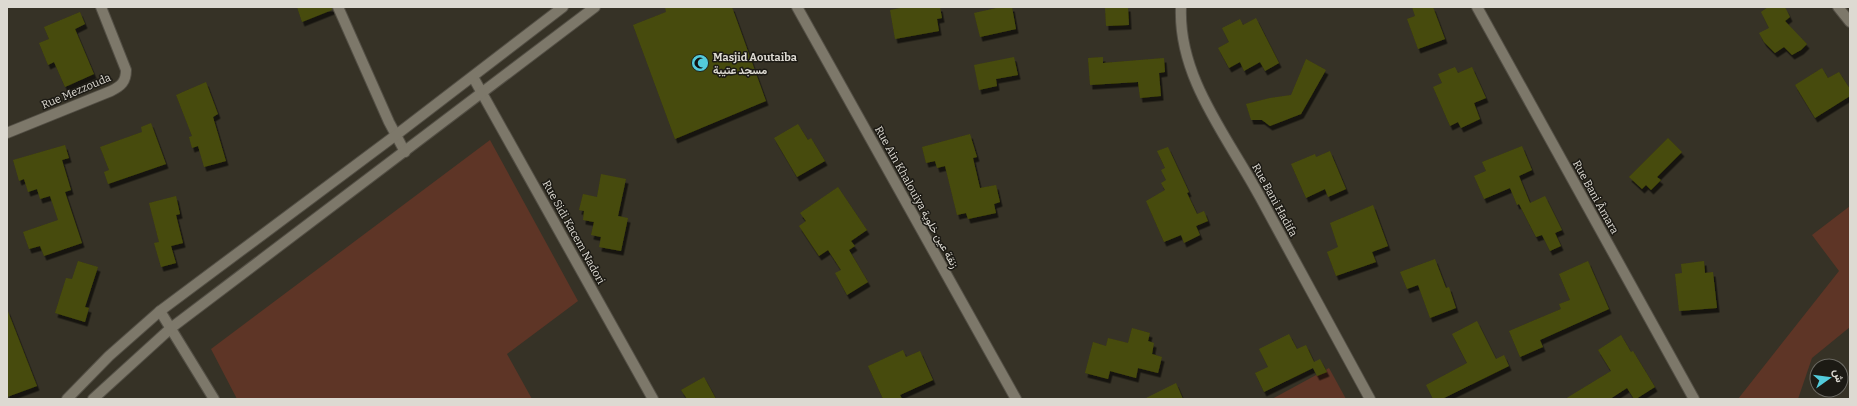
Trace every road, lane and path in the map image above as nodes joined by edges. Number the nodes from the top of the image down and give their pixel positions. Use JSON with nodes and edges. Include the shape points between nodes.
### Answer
{"nodes":[{"id":1,"x":101,"y":7,"type":"edge"},
{"id":2,"x":338,"y":7,"type":"edge"},
{"id":3,"x":563,"y":7,"type":"edge"},
{"id":4,"x":595,"y":7,"type":"edge"},
{"id":5,"x":797,"y":7,"type":"edge"},
{"id":6,"x":1181,"y":7,"type":"edge"},
{"id":7,"x":1477,"y":7,"type":"edge"},
{"id":8,"x":1838,"y":7,"type":"edge"},
{"id":9,"x":1850,"y":22,"type":"edge"},
{"id":10,"x":473,"y":77,"type":"junction"},
{"id":11,"x":483,"y":93,"type":"junction"},
{"id":12,"x":7,"y":133,"type":"edge"},
{"id":13,"x":396,"y":135,"type":"junction"},
{"id":14,"x":405,"y":152,"type":"junction"},
{"id":15,"x":160,"y":311,"type":"junction"},
{"id":16,"x":170,"y":328,"type":"junction"},
{"id":17,"x":67,"y":399,"type":"edge"},
{"id":18,"x":92,"y":399,"type":"edge"},
{"id":19,"x":214,"y":399,"type":"edge"},
{"id":20,"x":653,"y":399,"type":"edge"},
{"id":21,"x":1016,"y":399,"type":"edge"},
{"id":22,"x":1370,"y":399,"type":"edge"},
{"id":23,"x":1694,"y":399,"type":"edge"}],
"edges":[{"from":1,"to":12,"type":"street","name":"Rue Mezzouda","via":[[125,66],[126,77],[123,83],[115,89]]},
{"from":2,"to":13,"type":"street"},
{"from":3,"to":10,"type":"street"},
{"from":4,"to":11,"type":"street"},
{"from":5,"to":21,"type":"street","name":"Rue Ain Khalouiya زنقة عين خلوية"},
{"from":6,"to":22,"type":"street","name":"Rue Bani Hadifa","via":[[1180,23],[1186,58],[1203,98],[1253,183]]},
{"from":7,"to":23,"type":"street","name":"Rue Bani Âmara"},
{"from":8,"to":9,"type":"street"},
{"from":10,"to":11,"type":"street","name":"Rue Sidi Kacem Nadori"},
{"from":10,"to":13,"type":"street"},
{"from":11,"to":14,"type":"street"},
{"from":11,"to":20,"type":"street","name":"Rue Sidi Kacem Nadori"},
{"from":13,"to":14,"type":"street"},
{"from":13,"to":15,"type":"street"},
{"from":14,"to":16,"type":"street"},
{"from":15,"to":16,"type":"street"},
{"from":15,"to":17,"type":"street","via":[[109,356]]},
{"from":16,"to":18,"type":"street"},
{"from":16,"to":19,"type":"street"}]}
